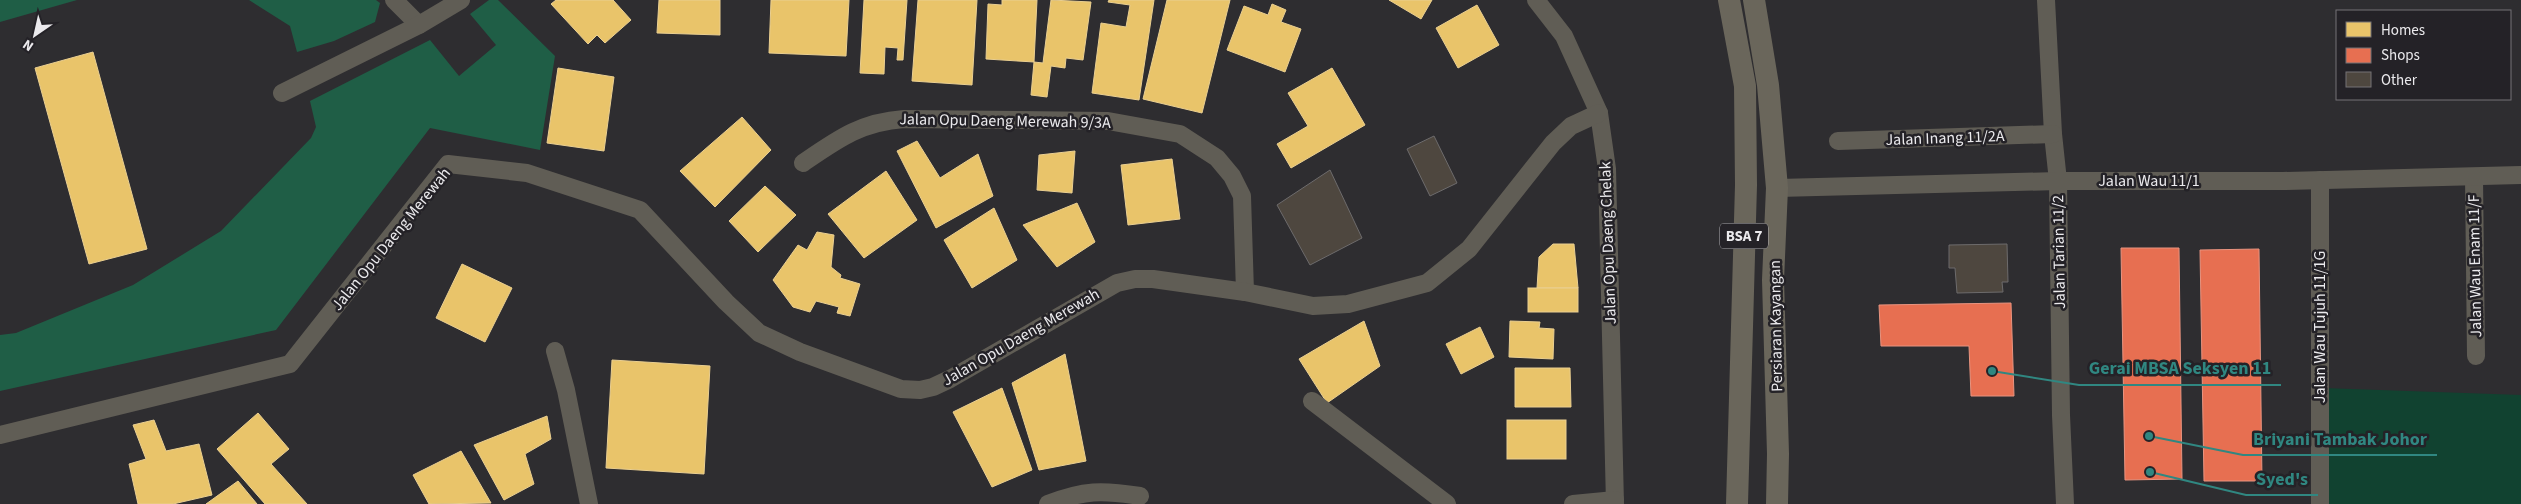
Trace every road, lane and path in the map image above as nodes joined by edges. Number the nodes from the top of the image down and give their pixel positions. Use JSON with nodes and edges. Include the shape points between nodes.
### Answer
{"nodes":[{"id":1,"x":394,"y":0,"type":"edge"},
{"id":2,"x":461,"y":0,"type":"edge"},
{"id":3,"x":1536,"y":0,"type":"edge"},
{"id":4,"x":1730,"y":0,"type":"edge"},
{"id":5,"x":1754,"y":0,"type":"edge"},
{"id":6,"x":2046,"y":0,"type":"edge"},
{"id":7,"x":419,"y":25,"type":"junction"},
{"id":8,"x":282,"y":93,"type":"dead end"},
{"id":9,"x":1600,"y":113,"type":"junction"},
{"id":10,"x":2053,"y":134,"type":"junction"},
{"id":11,"x":1838,"y":140,"type":"dead end"},
{"id":12,"x":803,"y":163,"type":"dead end"},
{"id":13,"x":2521,"y":175,"type":"edge"},
{"id":14,"x":2474,"y":177,"type":"junction"},
{"id":15,"x":2320,"y":180,"type":"junction"},
{"id":16,"x":2058,"y":181,"type":"junction"},
{"id":17,"x":1777,"y":188,"type":"junction"},
{"id":18,"x":1245,"y":292,"type":"junction"},
{"id":19,"x":555,"y":351,"type":"dead end"},
{"id":20,"x":2476,"y":356,"type":"dead end"},
{"id":21,"x":1312,"y":401,"type":"dead end"},
{"id":22,"x":0,"y":435,"type":"edge"},
{"id":23,"x":1778,"y":454,"type":"junction"},
{"id":24,"x":1737,"y":473,"type":"junction"},
{"id":25,"x":1140,"y":496,"type":"dead end"},
{"id":26,"x":1615,"y":502,"type":"edge"},
{"id":27,"x":589,"y":504,"type":"edge"},
{"id":28,"x":1048,"y":504,"type":"edge"},
{"id":29,"x":1447,"y":504,"type":"edge"},
{"id":30,"x":1573,"y":504,"type":"edge"},
{"id":31,"x":1721,"y":504,"type":"edge"},
{"id":32,"x":1737,"y":504,"type":"edge"},
{"id":33,"x":1765,"y":504,"type":"edge"},
{"id":34,"x":1777,"y":504,"type":"edge"},
{"id":35,"x":2065,"y":504,"type":"edge"},
{"id":36,"x":2320,"y":504,"type":"edge"}],
"edges":[{"from":1,"to":7,"type":"street"},
{"from":2,"to":7,"type":"street"},
{"from":3,"to":9,"type":"street","name":"Jalan Opu Daeng Chelak","via":[[1564,36]]},
{"from":4,"to":24,"type":"main road","name":"Persiaran Kayangan","number":"BSA 7","via":[[1745,86],[1746,185]]},
{"from":5,"to":17,"type":"main road","name":"Persiaran Kayangan","number":"BSA 7","via":[[1768,85]]},
{"from":6,"to":10,"type":"street","name":"Jalan Tarian 11/2"},
{"from":7,"to":8,"type":"street"},
{"from":9,"to":18,"type":"street","name":"Jalan Opu Daeng Merewah","via":[[1571,126],[1553,143],[1469,248],[1427,283],[1348,304],[1313,306]]},
{"from":9,"to":26,"type":"street","name":"Jalan Opu Daeng Chelak","via":[[1607,168]]},
{"from":10,"to":11,"type":"street","name":"Jalan Inang 11/2A"},
{"from":10,"to":16,"type":"street","name":"Jalan Tarian 11/2"},
{"from":12,"to":18,"type":"street","name":"Jalan Opu Daeng Merewah 9/3A","via":[[847,135],[879,121],[904,119],[1108,121],[1180,134],[1217,158],[1232,176],[1242,196]]},
{"from":13,"to":14,"type":"street","name":"Jalan Wau 11/1"},
{"from":14,"to":15,"type":"street","name":"Jalan Wau 11/1"},
{"from":14,"to":20,"type":"street","name":"Jalan Wau Enam 11/F"},
{"from":15,"to":16,"type":"street","name":"Jalan Wau 11/1"},
{"from":15,"to":36,"type":"street","name":"Jalan Wau Tujuh 11/1G"},
{"from":16,"to":17,"type":"street","name":"Jalan Wau 11/1"},
{"from":16,"to":35,"type":"street","name":"Jalan Tarian 11/2"},
{"from":17,"to":23,"type":"main road","name":"Persiaran Kayangan","number":"BSA 7","via":[[1773,280]]},
{"from":18,"to":22,"type":"street","name":"Jalan Opu Daeng Merewah","via":[[1153,279],[1117,283],[950,379],[920,390],[901,390],[759,333],[640,210],[526,173],[448,164],[290,364]]},
{"from":19,"to":27,"type":"street"},
{"from":21,"to":29,"type":"street"},
{"from":23,"to":33,"type":"main road"},
{"from":23,"to":34,"type":"main road","name":"Persiaran Kayangan","number":"BSA 7"},
{"from":24,"to":31,"type":"main road"},
{"from":24,"to":32,"type":"main road","name":"Persiaran Kayangan","number":"BSA 7"},
{"from":25,"to":28,"type":"street","via":[[1108,490],[1074,494]]},
{"from":26,"to":30,"type":"street"}]}
